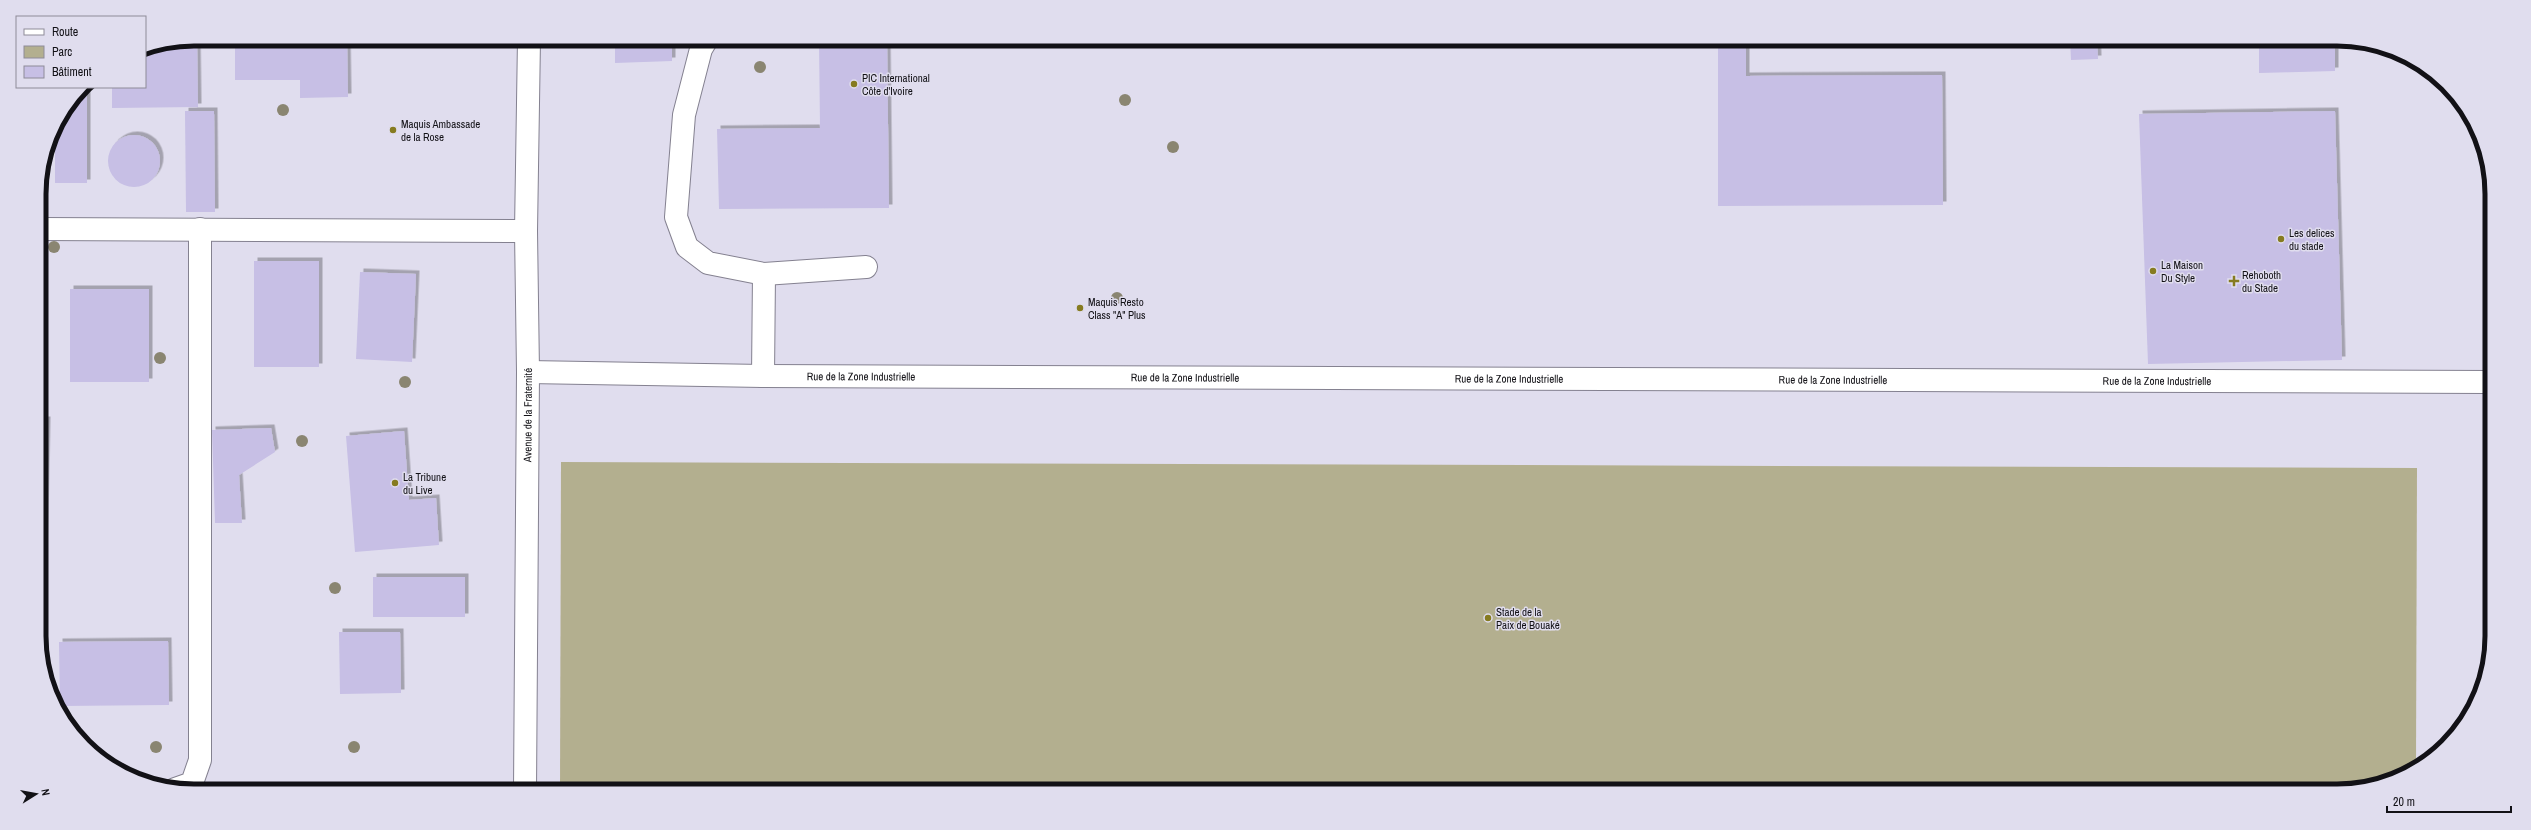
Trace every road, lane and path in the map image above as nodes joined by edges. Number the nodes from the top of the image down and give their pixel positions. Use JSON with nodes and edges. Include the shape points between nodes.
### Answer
{"nodes":[{"id":1,"x":529,"y":46,"type":"edge"},
{"id":2,"x":703,"y":46,"type":"edge"},
{"id":3,"x":46,"y":229,"type":"edge"},
{"id":4,"x":200,"y":229,"type":"junction"},
{"id":5,"x":526,"y":231,"type":"junction"},
{"id":6,"x":866,"y":267,"type":"dead end"},
{"id":7,"x":764,"y":274,"type":"junction"},
{"id":8,"x":528,"y":372,"type":"junction"},
{"id":9,"x":763,"y":376,"type":"junction"},
{"id":10,"x":2485,"y":382,"type":"edge"},
{"id":11,"x":189,"y":784,"type":"edge"},
{"id":12,"x":525,"y":784,"type":"edge"}],
"edges":[{"from":1,"to":5,"type":"street","name":"Avenue de la Fraternité"},
{"from":2,"to":7,"type":"street","via":[[684,115],[676,218],[687,247],[708,263]]},
{"from":3,"to":4,"type":"street"},
{"from":4,"to":5,"type":"street"},
{"from":4,"to":11,"type":"street","via":[[200,760],[192,783]]},
{"from":5,"to":8,"type":"street","name":"Avenue de la Fraternité"},
{"from":6,"to":7,"type":"street"},
{"from":7,"to":9,"type":"street"},
{"from":8,"to":9,"type":"street","name":"Rue de la Zone Industrielle"},
{"from":8,"to":12,"type":"street","name":"Avenue de la Fraternité"},
{"from":9,"to":10,"type":"street","name":"Rue de la Zone Industrielle"}]}
